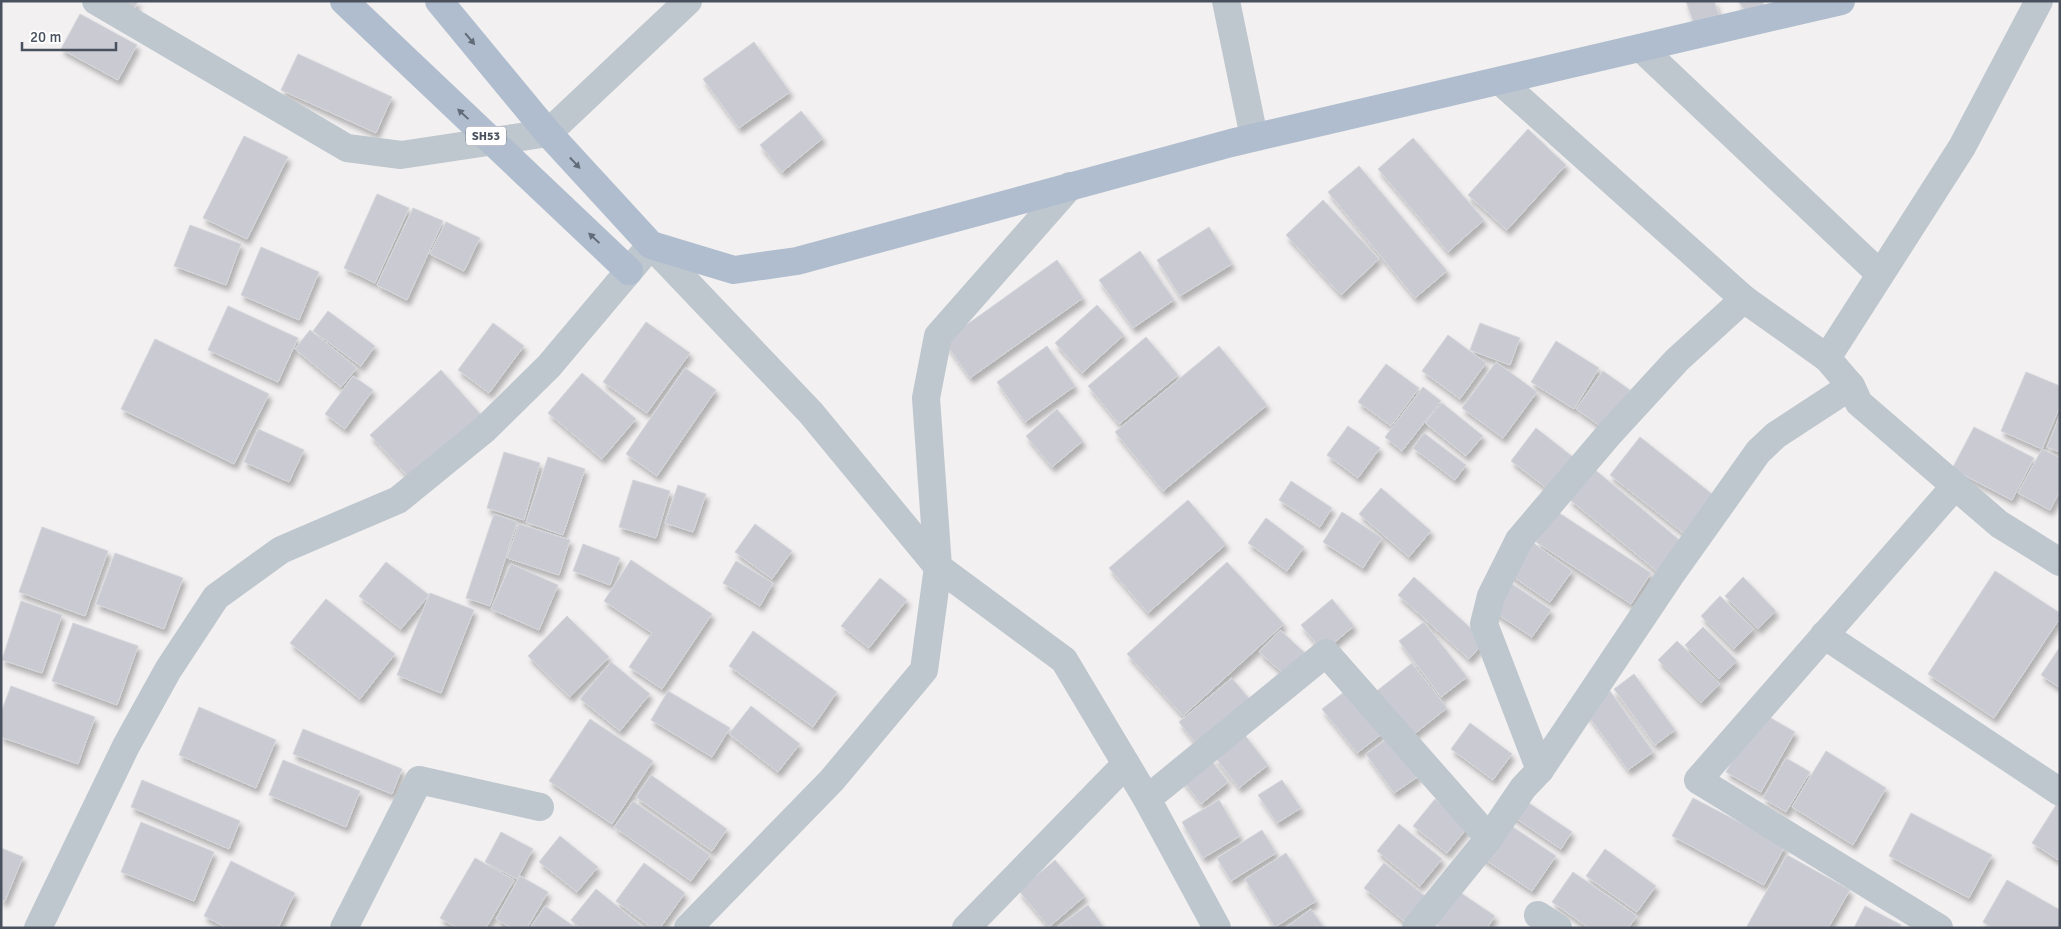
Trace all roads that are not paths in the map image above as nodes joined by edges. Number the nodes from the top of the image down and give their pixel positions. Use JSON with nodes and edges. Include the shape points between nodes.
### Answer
{"nodes":[{"id":1,"x":96,"y":1,"type":"edge"},
{"id":2,"x":344,"y":1,"type":"edge"},
{"id":3,"x":439,"y":1,"type":"edge"},
{"id":4,"x":688,"y":1,"type":"edge"},
{"id":5,"x":1226,"y":1,"type":"edge"},
{"id":6,"x":1841,"y":1,"type":"edge"},
{"id":7,"x":2039,"y":1,"type":"edge"},
{"id":8,"x":1641,"y":48,"type":"junction"},
{"id":9,"x":1500,"y":81,"type":"junction"},
{"id":10,"x":548,"y":133,"type":"junction"},
{"id":11,"x":1254,"y":137,"type":"junction"},
{"id":12,"x":492,"y":142,"type":"junction"},
{"id":13,"x":1070,"y":186,"type":"junction"},
{"id":14,"x":651,"y":245,"type":"junction"},
{"id":15,"x":629,"y":271,"type":"junction"},
{"id":16,"x":1880,"y":274,"type":"junction"},
{"id":17,"x":1744,"y":299,"type":"junction"},
{"id":18,"x":1826,"y":358,"type":"junction"},
{"id":19,"x":1851,"y":386,"type":"junction"},
{"id":20,"x":1955,"y":486,"type":"junction"},
{"id":21,"x":2060,"y":562,"type":"edge"},
{"id":22,"x":938,"y":567,"type":"junction"},
{"id":23,"x":1824,"y":635,"type":"junction"},
{"id":24,"x":1126,"y":764,"type":"junction"},
{"id":25,"x":1540,"y":770,"type":"junction"},
{"id":26,"x":2060,"y":792,"type":"edge"},
{"id":27,"x":1147,"y":799,"type":"junction"},
{"id":28,"x":540,"y":807,"type":"dead end"},
{"id":29,"x":1488,"y":838,"type":"junction"},
{"id":30,"x":38,"y":928,"type":"edge"},
{"id":31,"x":344,"y":928,"type":"edge"},
{"id":32,"x":688,"y":928,"type":"edge"},
{"id":33,"x":966,"y":928,"type":"edge"},
{"id":34,"x":1217,"y":928,"type":"edge"},
{"id":35,"x":1416,"y":928,"type":"edge"},
{"id":36,"x":1939,"y":928,"type":"edge"}],
"edges":[{"from":1,"to":12,"type":"street","via":[[347,148],[401,155]]},
{"from":12,"to":2,"type":"main road","number":"SH53","one_way":true},
{"from":3,"to":10,"type":"main road","one_way":true},
{"from":4,"to":10,"type":"street"},
{"from":5,"to":11,"type":"street"},
{"from":6,"to":8,"type":"main road"},
{"from":7,"to":16,"type":"street","via":[[1962,147]]},
{"from":8,"to":9,"type":"main road"},
{"from":8,"to":16,"type":"street"},
{"from":9,"to":11,"type":"main road"},
{"from":9,"to":17,"type":"street"},
{"from":10,"to":12,"type":"street"},
{"from":10,"to":14,"type":"main road","one_way":true},
{"from":11,"to":13,"type":"main road"},
{"from":15,"to":12,"type":"main road","number":"SH53","one_way":true},
{"from":13,"to":14,"type":"main road","via":[[797,260],[743,269],[734,270]]},
{"from":13,"to":22,"type":"street","via":[[938,336],[926,398]]},
{"from":14,"to":15,"type":"street"},
{"from":14,"to":22,"type":"street","via":[[811,413]]},
{"from":15,"to":30,"type":"street","via":[[549,366],[484,430],[398,500],[281,550],[216,597],[168,670],[126,746]]},
{"from":16,"to":18,"type":"street"},
{"from":17,"to":18,"type":"street"},
{"from":17,"to":25,"type":"street","via":[[1677,360],[1519,540],[1490,596],[1484,624]]},
{"from":18,"to":19,"type":"street"},
{"from":19,"to":20,"type":"street","via":[[1859,403]]},
{"from":19,"to":25,"type":"street","via":[[1776,435],[1758,452]]},
{"from":20,"to":21,"type":"street","via":[[1999,524]]},
{"from":20,"to":23,"type":"street"},
{"from":22,"to":24,"type":"street","via":[[1064,660]]},
{"from":22,"to":32,"type":"street","via":[[924,670],[832,780]]},
{"from":23,"to":26,"type":"street"},
{"from":23,"to":36,"type":"street","via":[[1698,780]]},
{"from":24,"to":27,"type":"street"},
{"from":24,"to":33,"type":"street"},
{"from":25,"to":29,"type":"street","via":[[1523,788]]},
{"from":27,"to":29,"type":"street","via":[[1326,653]]},
{"from":27,"to":34,"type":"street"},
{"from":28,"to":31,"type":"street","via":[[419,780]]},
{"from":29,"to":35,"type":"street"}]}
